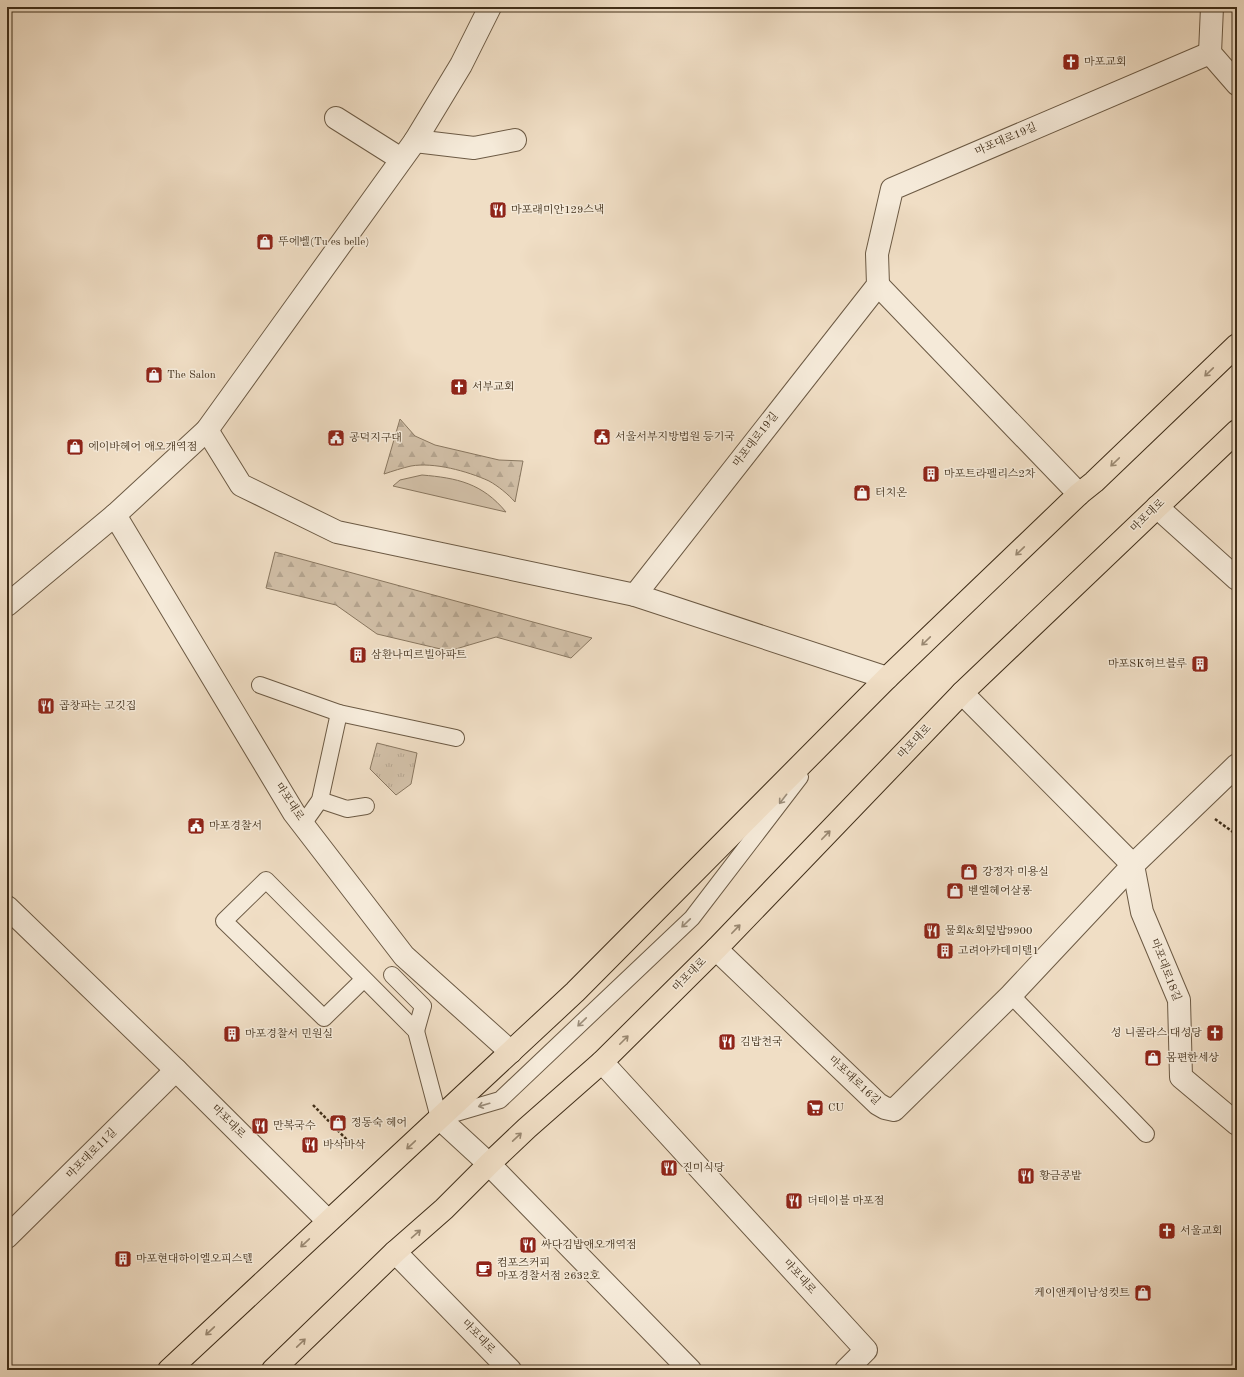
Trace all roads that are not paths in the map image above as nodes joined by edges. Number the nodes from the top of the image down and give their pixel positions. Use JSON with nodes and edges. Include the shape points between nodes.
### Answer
{"nodes":[{"id":1,"x":490,"y":7,"type":"edge"},
{"id":2,"x":1212,"y":7,"type":"edge"},
{"id":3,"x":1210,"y":53,"type":"junction"},
{"id":4,"x":1237,"y":84,"type":"edge"},
{"id":5,"x":336,"y":118,"type":"dead end"},
{"id":6,"x":515,"y":140,"type":"dead end"},
{"id":7,"x":415,"y":141,"type":"junction"},
{"id":8,"x":401,"y":160,"type":"junction"},
{"id":9,"x":878,"y":285,"type":"junction"},
{"id":10,"x":1237,"y":345,"type":"edge"},
{"id":11,"x":207,"y":430,"type":"junction"},
{"id":12,"x":1237,"y":431,"type":"edge"},
{"id":13,"x":1079,"y":494,"type":"junction"},
{"id":14,"x":1157,"y":507,"type":"junction"},
{"id":15,"x":115,"y":515,"type":"junction"},
{"id":16,"x":1237,"y":579,"type":"edge"},
{"id":17,"x":635,"y":595,"type":"junction"},
{"id":18,"x":7,"y":605,"type":"edge"},
{"id":19,"x":887,"y":678,"type":"junction"},
{"id":20,"x":260,"y":685,"type":"dead end"},
{"id":21,"x":962,"y":693,"type":"junction"},
{"id":22,"x":339,"y":713,"type":"junction"},
{"id":23,"x":842,"y":724,"type":"junction"},
{"id":24,"x":456,"y":738,"type":"dead end"},
{"id":25,"x":1237,"y":765,"type":"edge"},
{"id":26,"x":320,"y":800,"type":"junction"},
{"id":27,"x":366,"y":806,"type":"dead end"},
{"id":28,"x":303,"y":824,"type":"junction"},
{"id":29,"x":1133,"y":865,"type":"junction"},
{"id":30,"x":7,"y":906,"type":"edge"},
{"id":31,"x":716,"y":949,"type":"junction"},
{"id":32,"x":392,"y":975,"type":"dead end"},
{"id":33,"x":364,"y":979,"type":"junction"},
{"id":34,"x":1011,"y":995,"type":"junction"},
{"id":35,"x":416,"y":1031,"type":"junction"},
{"id":36,"x":511,"y":1052,"type":"junction"},
{"id":37,"x":602,"y":1062,"type":"junction"},
{"id":38,"x":176,"y":1070,"type":"junction"},
{"id":39,"x":439,"y":1118,"type":"junction"},
{"id":40,"x":1237,"y":1124,"type":"edge"},
{"id":41,"x":1146,"y":1134,"type":"dead end"},
{"id":42,"x":489,"y":1164,"type":"junction"},
{"id":43,"x":328,"y":1221,"type":"junction"},
{"id":44,"x":7,"y":1237,"type":"edge"},
{"id":45,"x":395,"y":1252,"type":"junction"},
{"id":46,"x":169,"y":1370,"type":"edge"},
{"id":47,"x":274,"y":1370,"type":"edge"},
{"id":48,"x":510,"y":1370,"type":"edge"},
{"id":49,"x":690,"y":1370,"type":"edge"},
{"id":50,"x":846,"y":1370,"type":"edge"}],
"edges":[{"from":1,"to":7,"type":"street","via":[[461,65]]},
{"from":2,"to":3,"type":"street"},
{"from":3,"to":4,"type":"street"},
{"from":3,"to":9,"type":"street","name":"마포대로19길","via":[[892,189],[877,254]]},
{"from":5,"to":8,"type":"street"},
{"from":6,"to":7,"type":"street","via":[[474,148]]},
{"from":7,"to":8,"type":"street"},
{"from":8,"to":11,"type":"street"},
{"from":9,"to":13,"type":"street"},
{"from":9,"to":17,"type":"street","name":"마포대로19길"},
{"from":10,"to":13,"type":"main road","one_way":true},
{"from":11,"to":15,"type":"street"},
{"from":11,"to":17,"type":"street","via":[[241,485],[337,532]]},
{"from":12,"to":14,"type":"main road","name":"마포대로"},
{"from":13,"to":19,"type":"main road","one_way":true},
{"from":14,"to":16,"type":"street"},
{"from":14,"to":21,"type":"main road","name":"마포대로"},
{"from":15,"to":18,"type":"street"},
{"from":15,"to":28,"type":"street","name":"마포대로"},
{"from":17,"to":19,"type":"street"},
{"from":19,"to":23,"type":"main road"},
{"from":20,"to":22,"type":"lane"},
{"from":21,"to":29,"type":"street"},
{"from":31,"to":21,"type":"main road","name":"마포대로","one_way":true},
{"from":22,"to":24,"type":"lane"},
{"from":22,"to":26,"type":"lane"},
{"from":23,"to":36,"type":"main road","via":[[586,981]]},
{"from":23,"to":39,"type":"lane","one_way":true,"via":[[692,918],[500,1100]]},
{"from":25,"to":29,"type":"street"},
{"from":26,"to":27,"type":"lane","via":[[347,809]]},
{"from":26,"to":28,"type":"lane"},
{"from":28,"to":36,"type":"street","name":"마포대로","via":[[404,956]]},
{"from":29,"to":34,"type":"street"},
{"from":29,"to":40,"type":"street","name":"마포대로18길","via":[[1142,912],[1179,1000],[1181,1077]]},
{"from":30,"to":38,"type":"street","name":"마포대로"},
{"from":31,"to":34,"type":"street","name":"마포대로16길","via":[[878,1104],[894,1110]]},
{"from":37,"to":31,"type":"main road","name":"마포대로","one_way":true},
{"from":32,"to":35,"type":"lane","via":[[423,1006]]},
{"from":33,"to":33,"type":"lane","via":[[266,880],[224,921],[324,1018]]},
{"from":33,"to":35,"type":"lane"},
{"from":34,"to":41,"type":"lane"},
{"from":35,"to":39,"type":"lane"},
{"from":36,"to":39,"type":"main road"},
{"from":42,"to":37,"type":"main road","name":"마포대로","one_way":true},
{"from":37,"to":50,"type":"street","name":"마포대로","via":[[866,1350]]},
{"from":38,"to":43,"type":"street","name":"마포대로"},
{"from":38,"to":44,"type":"street","name":"마포대로11길"},
{"from":39,"to":42,"type":"street"},
{"from":39,"to":43,"type":"main road","one_way":true},
{"from":45,"to":42,"type":"main road","name":"마포대로","one_way":true,"via":[[444,1209]]},
{"from":42,"to":49,"type":"street"},
{"from":43,"to":46,"type":"main road","one_way":true},
{"from":47,"to":45,"type":"main road","name":"마포대로","one_way":true},
{"from":45,"to":48,"type":"street","name":"마포대로"}]}
